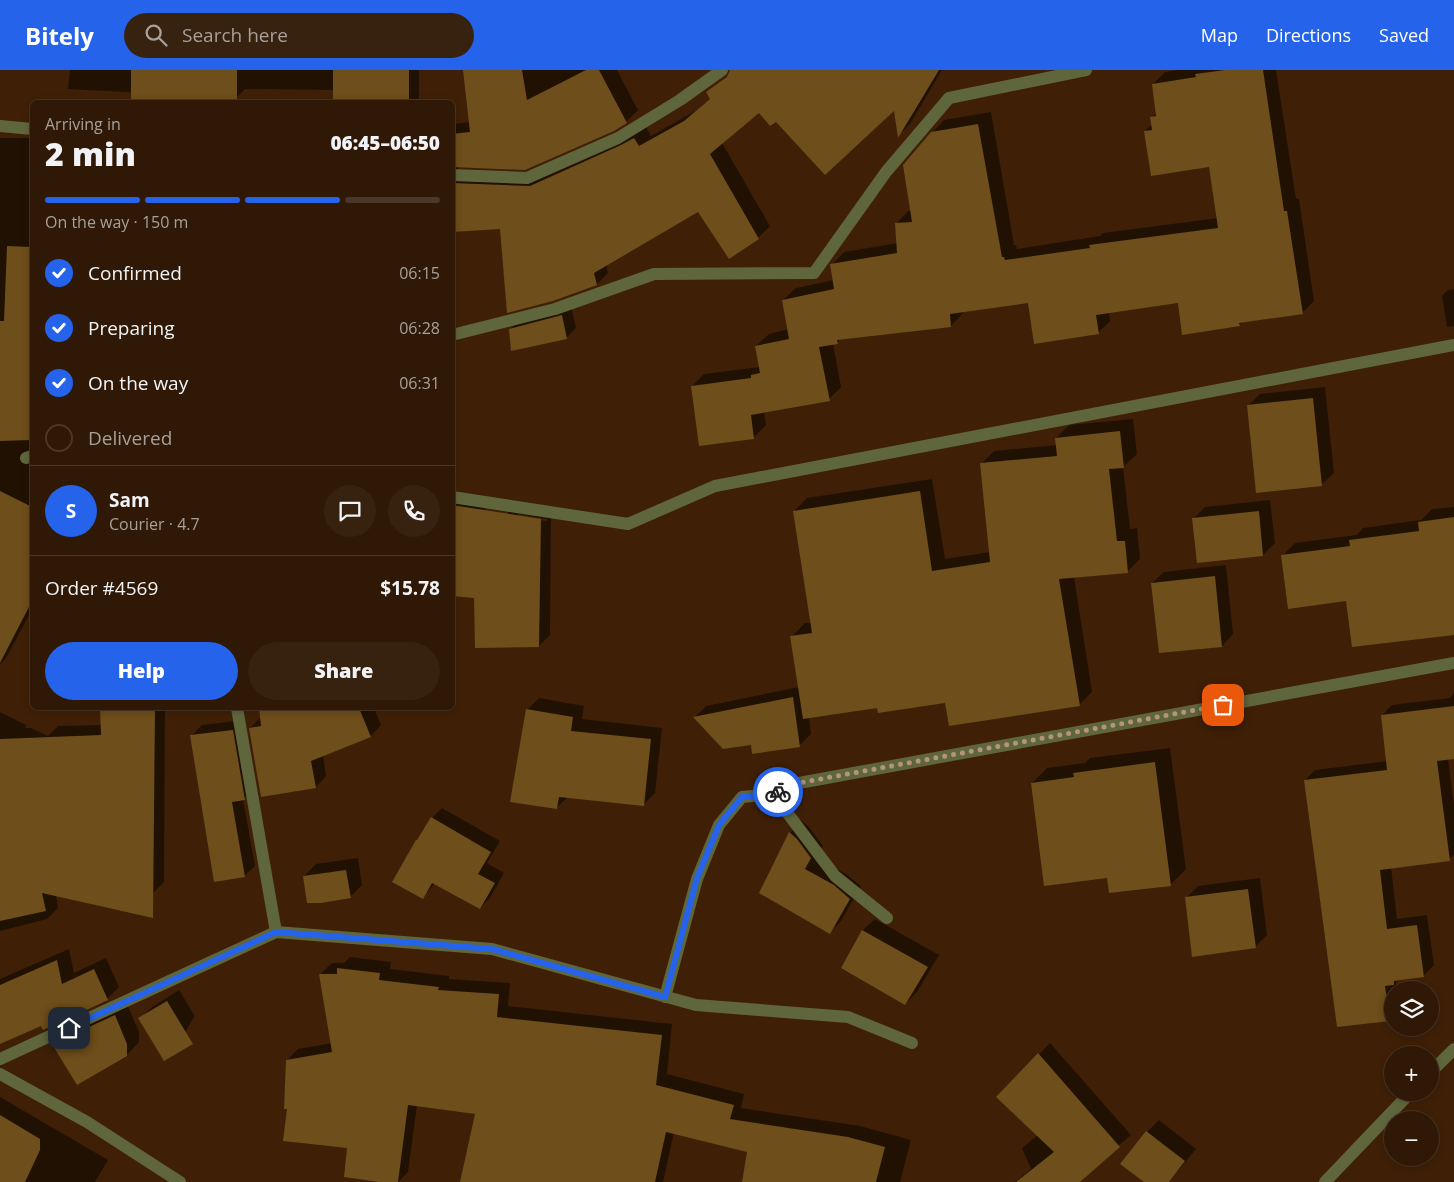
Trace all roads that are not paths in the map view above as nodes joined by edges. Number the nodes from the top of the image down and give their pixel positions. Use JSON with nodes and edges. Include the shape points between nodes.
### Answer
{"nodes":[{"id":1,"x":722,"y":70,"type":"edge"},
{"id":2,"x":1086,"y":70,"type":"edge"},
{"id":3,"x":0,"y":126,"type":"edge"},
{"id":4,"x":30,"y":129,"type":"edge"},
{"id":5,"x":455,"y":175,"type":"edge"},
{"id":6,"x":455,"y":334,"type":"edge"},
{"id":7,"x":1454,"y":345,"type":"edge"},
{"id":8,"x":455,"y":497,"type":"edge"},
{"id":9,"x":1454,"y":663,"type":"edge"},
{"id":10,"x":237,"y":710,"type":"edge"},
{"id":11,"x":773,"y":794,"type":"junction"},
{"id":12,"x":887,"y":918,"type":"dead end"},
{"id":13,"x":276,"y":932,"type":"junction"},
{"id":14,"x":665,"y":997,"type":"junction"},
{"id":15,"x":912,"y":1043,"type":"dead end"},
{"id":16,"x":1454,"y":1049,"type":"edge"},
{"id":17,"x":0,"y":1059,"type":"edge"},
{"id":18,"x":1439,"y":1064,"type":"edge"},
{"id":19,"x":0,"y":1074,"type":"edge"},
{"id":20,"x":1402,"y":1101,"type":"edge"},
{"id":21,"x":180,"y":1182,"type":"edge"},
{"id":22,"x":1324,"y":1182,"type":"edge"}],
"edges":[{"from":1,"to":5,"type":"street","via":[[618,138],[527,178]]},
{"from":2,"to":6,"type":"street","via":[[949,98],[886,172],[814,273],[654,274],[555,309]]},
{"from":3,"to":4,"type":"street"},
{"from":7,"to":8,"type":"street","via":[[715,486],[628,524]]},
{"from":9,"to":11,"type":"street","via":[[799,783]]},
{"from":10,"to":13,"type":"street"},
{"from":11,"to":12,"type":"street","via":[[835,876]]},
{"from":11,"to":14,"type":"street","via":[[742,797],[719,825],[697,878]]},
{"from":13,"to":14,"type":"street","via":[[492,949]]},
{"from":13,"to":17,"type":"street"},
{"from":14,"to":15,"type":"street","via":[[696,1005],[848,1017]]},
{"from":16,"to":18,"type":"street"},
{"from":19,"to":21,"type":"street","via":[[87,1122]]},
{"from":20,"to":22,"type":"street"}]}
